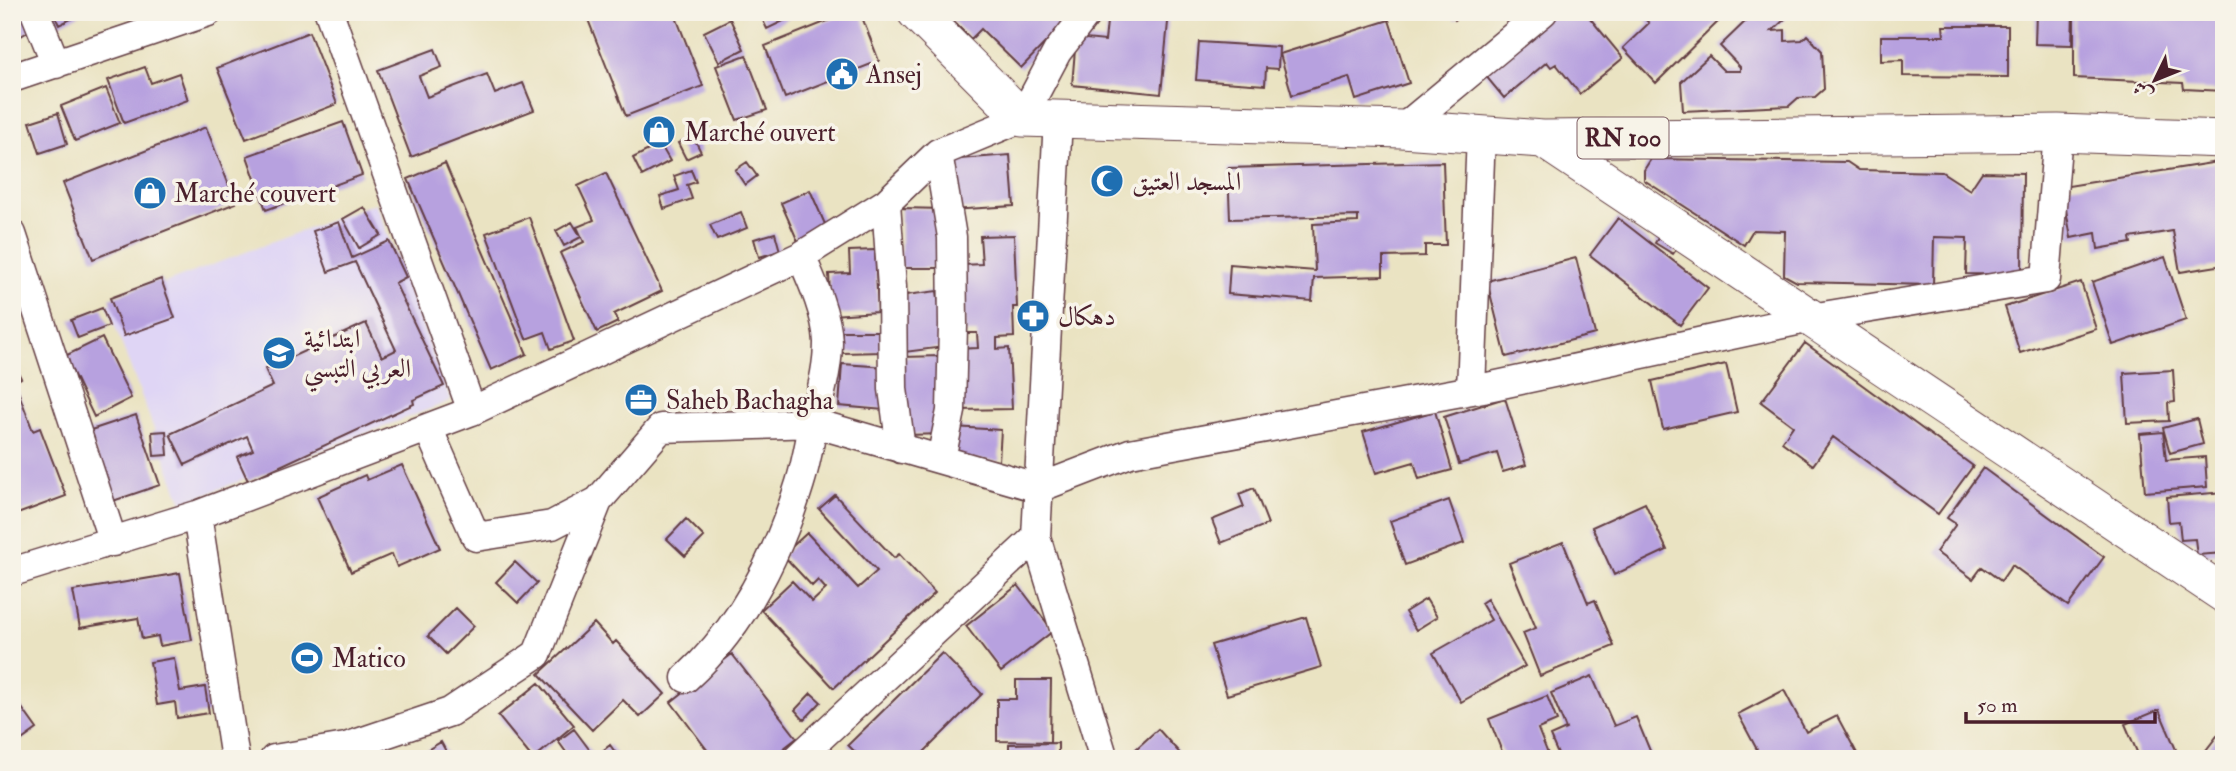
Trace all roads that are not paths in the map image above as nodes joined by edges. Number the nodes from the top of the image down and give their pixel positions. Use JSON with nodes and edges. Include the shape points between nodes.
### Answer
{"nodes":[{"id":1,"x":35,"y":12,"type":"edge"},
{"id":2,"x":208,"y":12,"type":"edge"},
{"id":3,"x":329,"y":12,"type":"edge"},
{"id":4,"x":916,"y":12,"type":"edge"},
{"id":5,"x":1088,"y":12,"type":"edge"},
{"id":6,"x":1543,"y":12,"type":"edge"},
{"id":7,"x":56,"y":64,"type":"junction"},
{"id":8,"x":12,"y":78,"type":"edge"},
{"id":9,"x":1022,"y":118,"type":"junction"},
{"id":10,"x":1058,"y":119,"type":"junction"},
{"id":11,"x":1402,"y":129,"type":"junction"},
{"id":12,"x":2058,"y":133,"type":"junction"},
{"id":13,"x":1481,"y":134,"type":"junction"},
{"id":14,"x":1543,"y":139,"type":"junction"},
{"id":15,"x":2224,"y":139,"type":"edge"},
{"id":16,"x":938,"y":153,"type":"junction"},
{"id":17,"x":886,"y":203,"type":"junction"},
{"id":18,"x":12,"y":234,"type":"edge"},
{"id":19,"x":801,"y":256,"type":"junction"},
{"id":20,"x":1811,"y":318,"type":"junction"},
{"id":21,"x":1471,"y":390,"type":"junction"},
{"id":22,"x":472,"y":411,"type":"junction"},
{"id":23,"x":814,"y":423,"type":"junction"},
{"id":24,"x":428,"y":428,"type":"junction"},
{"id":25,"x":901,"y":449,"type":"junction"},
{"id":26,"x":941,"y":459,"type":"junction"},
{"id":27,"x":1039,"y":488,"type":"junction"},
{"id":28,"x":598,"y":501,"type":"junction"},
{"id":29,"x":197,"y":515,"type":"junction"},
{"id":30,"x":1036,"y":537,"type":"junction"},
{"id":31,"x":113,"y":542,"type":"junction"},
{"id":32,"x":12,"y":572,"type":"edge"},
{"id":33,"x":2224,"y":594,"type":"edge"},
{"id":34,"x":686,"y":678,"type":"dead end"},
{"id":35,"x":236,"y":759,"type":"edge"},
{"id":36,"x":274,"y":759,"type":"edge"},
{"id":37,"x":797,"y":759,"type":"edge"},
{"id":38,"x":1104,"y":759,"type":"edge"}],
"edges":[{"from":1,"to":7,"type":"street"},
{"from":2,"to":7,"type":"street"},
{"from":3,"to":22,"type":"street"},
{"from":4,"to":9,"type":"main road"},
{"from":5,"to":9,"type":"street","via":[[1057,52]]},
{"from":6,"to":11,"type":"street"},
{"from":7,"to":8,"type":"street"},
{"from":9,"to":10,"type":"main road","number":"RN 100"},
{"from":9,"to":16,"type":"street"},
{"from":10,"to":11,"type":"main road","number":"RN 100"},
{"from":10,"to":27,"type":"street"},
{"from":11,"to":13,"type":"main road","number":"RN 100"},
{"from":12,"to":14,"type":"main road","number":"RN 100"},
{"from":12,"to":15,"type":"main road","number":"RN 100"},
{"from":12,"to":20,"type":"street","via":[[2046,279]]},
{"from":13,"to":14,"type":"main road","number":"RN 100"},
{"from":13,"to":21,"type":"street"},
{"from":14,"to":20,"type":"main road"},
{"from":16,"to":17,"type":"street"},
{"from":16,"to":26,"type":"street","via":[[951,237],[953,325],[951,411]]},
{"from":17,"to":19,"type":"street"},
{"from":17,"to":25,"type":"street","via":[[893,389]]},
{"from":18,"to":31,"type":"street"},
{"from":19,"to":22,"type":"street"},
{"from":19,"to":23,"type":"street","via":[[816,291],[828,341]]},
{"from":20,"to":21,"type":"street"},
{"from":20,"to":33,"type":"main road"},
{"from":21,"to":27,"type":"street","via":[[1130,453]]},
{"from":22,"to":24,"type":"street"},
{"from":23,"to":25,"type":"street"},
{"from":23,"to":28,"type":"street","via":[[661,428]]},
{"from":23,"to":34,"type":"street","via":[[801,481],[766,569],[724,638]]},
{"from":24,"to":28,"type":"street","via":[[476,537],[552,525]]},
{"from":24,"to":29,"type":"street"},
{"from":25,"to":26,"type":"street"},
{"from":26,"to":27,"type":"street"},
{"from":27,"to":30,"type":"street"},
{"from":28,"to":36,"type":"street","via":[[537,654],[450,712],[346,747]]},
{"from":29,"to":31,"type":"street"},
{"from":29,"to":35,"type":"street"},
{"from":30,"to":37,"type":"street"},
{"from":30,"to":38,"type":"street"},
{"from":31,"to":32,"type":"street"}]}
